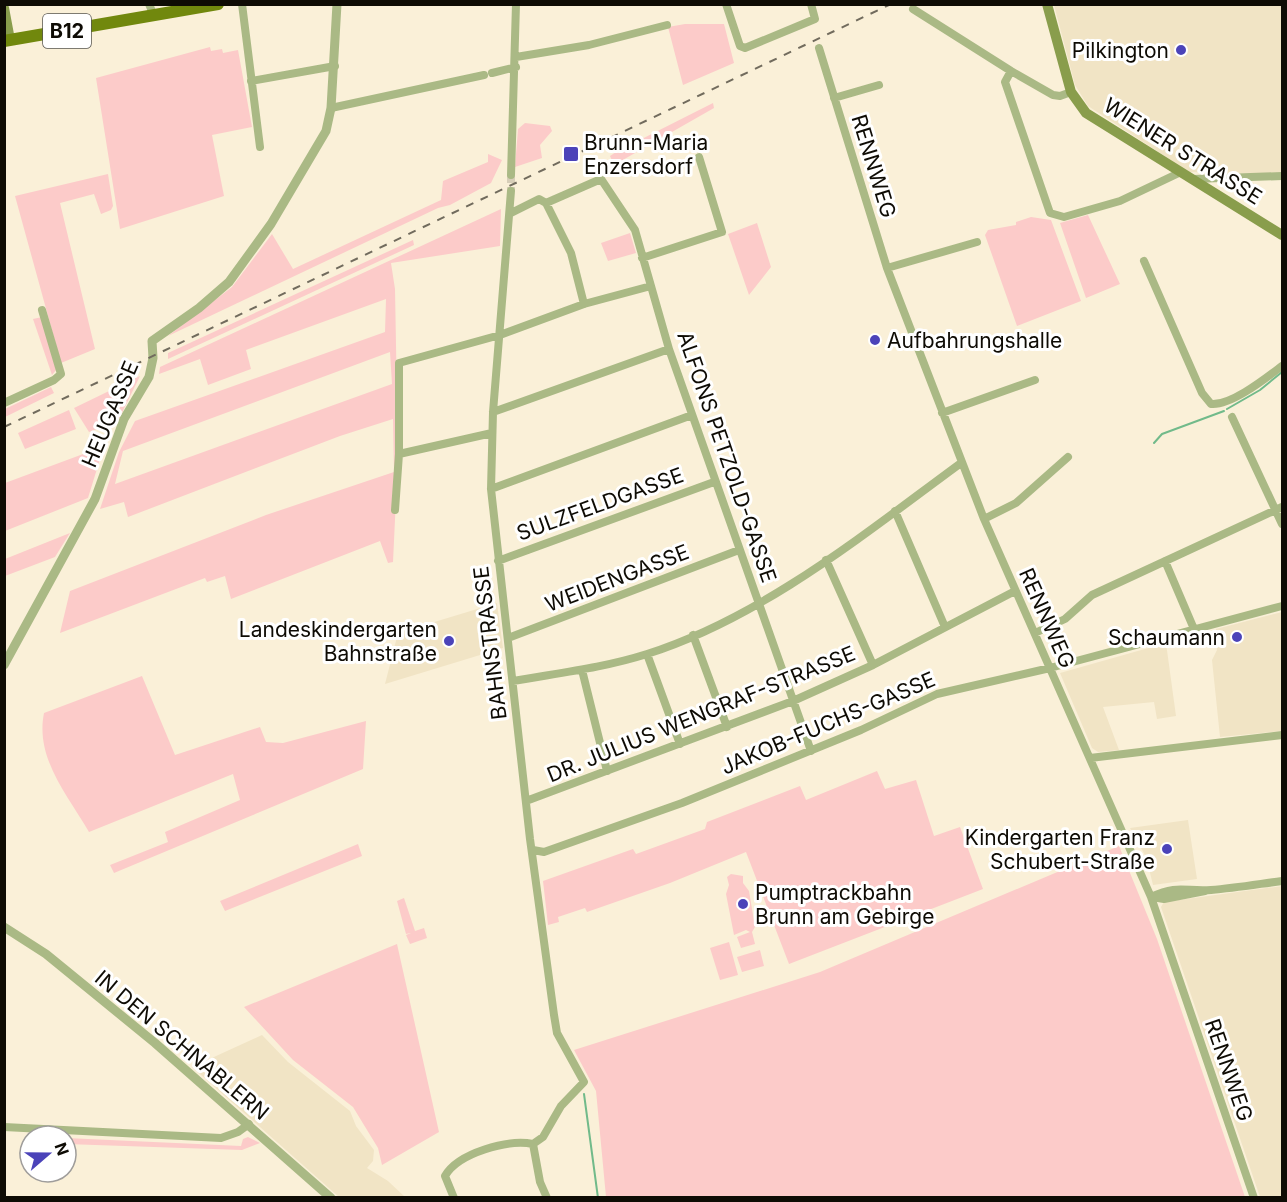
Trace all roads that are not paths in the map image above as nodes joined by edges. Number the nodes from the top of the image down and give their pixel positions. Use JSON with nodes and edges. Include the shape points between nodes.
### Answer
{"nodes":[{"id":1,"x":149,"y":4,"type":"edge"},
{"id":2,"x":218,"y":4,"type":"edge"},
{"id":3,"x":242,"y":4,"type":"edge"},
{"id":4,"x":337,"y":4,"type":"edge"},
{"id":5,"x":516,"y":4,"type":"edge"},
{"id":6,"x":726,"y":4,"type":"edge"},
{"id":7,"x":811,"y":4,"type":"edge"},
{"id":8,"x":1047,"y":4,"type":"edge"},
{"id":9,"x":4,"y":8,"type":"edge"},
{"id":10,"x":913,"y":9,"type":"dead end"},
{"id":11,"x":154,"y":16,"type":"junction"},
{"id":12,"x":666,"y":26,"type":"dead end"},
{"id":13,"x":7,"y":40,"type":"edge"},
{"id":14,"x":819,"y":48,"type":"dead end"},
{"id":15,"x":516,"y":57,"type":"junction"},
{"id":16,"x":335,"y":66,"type":"junction"},
{"id":17,"x":516,"y":67,"type":"junction"},
{"id":18,"x":1011,"y":71,"type":"junction"},
{"id":19,"x":251,"y":81,"type":"junction"},
{"id":20,"x":879,"y":85,"type":"dead end"},
{"id":21,"x":1071,"y":92,"type":"junction"},
{"id":22,"x":834,"y":98,"type":"junction"},
{"id":23,"x":331,"y":108,"type":"junction"},
{"id":24,"x":260,"y":147,"type":"dead end"},
{"id":25,"x":699,"y":158,"type":"dead end"},
{"id":26,"x":1181,"y":172,"type":"junction"},
{"id":27,"x":511,"y":175,"type":"tunnel mouth"},
{"id":28,"x":1282,"y":176,"type":"edge"},
{"id":29,"x":1191,"y":179,"type":"junction"},
{"id":30,"x":511,"y":191,"type":"tunnel mouth"},
{"id":31,"x":546,"y":203,"type":"junction"},
{"id":32,"x":511,"y":213,"type":"junction"},
{"id":33,"x":1282,"y":235,"type":"edge"},
{"id":34,"x":977,"y":242,"type":"dead end"},
{"id":35,"x":642,"y":258,"type":"junction"},
{"id":36,"x":1144,"y":261,"type":"dead end"},
{"id":37,"x":887,"y":268,"type":"junction"},
{"id":38,"x":651,"y":286,"type":"junction"},
{"id":39,"x":584,"y":304,"type":"junction"},
{"id":40,"x":42,"y":310,"type":"dead end"},
{"id":41,"x":500,"y":335,"type":"junction"},
{"id":42,"x":669,"y":349,"type":"junction"},
{"id":43,"x":1282,"y":366,"type":"edge"},
{"id":44,"x":1035,"y":380,"type":"dead end"},
{"id":45,"x":4,"y":403,"type":"edge"},
{"id":46,"x":493,"y":412,"type":"junction"},
{"id":47,"x":942,"y":413,"type":"junction"},
{"id":48,"x":692,"y":415,"type":"junction"},
{"id":49,"x":1232,"y":417,"type":"dead end"},
{"id":50,"x":492,"y":433,"type":"junction"},
{"id":51,"x":399,"y":454,"type":"junction"},
{"id":52,"x":1068,"y":458,"type":"dead end"},
{"id":53,"x":961,"y":463,"type":"junction"},
{"id":54,"x":714,"y":482,"type":"junction"},
{"id":55,"x":491,"y":489,"type":"junction"},
{"id":56,"x":1279,"y":509,"type":"edge"},
{"id":57,"x":395,"y":510,"type":"dead end"},
{"id":58,"x":895,"y":512,"type":"junction"},
{"id":59,"x":984,"y":519,"type":"junction"},
{"id":60,"x":1282,"y":524,"type":"edge"},
{"id":61,"x":739,"y":550,"type":"junction"},
{"id":62,"x":826,"y":560,"type":"junction"},
{"id":63,"x":498,"y":561,"type":"junction"},
{"id":64,"x":1165,"y":561,"type":"junction"},
{"id":65,"x":1015,"y":591,"type":"junction"},
{"id":66,"x":758,"y":602,"type":"junction"},
{"id":67,"x":1282,"y":606,"type":"edge"},
{"id":68,"x":945,"y":627,"type":"junction"},
{"id":69,"x":1194,"y":629,"type":"junction"},
{"id":70,"x":1035,"y":633,"type":"junction"},
{"id":71,"x":693,"y":636,"type":"junction"},
{"id":72,"x":508,"y":639,"type":"junction"},
{"id":73,"x":647,"y":654,"type":"junction"},
{"id":74,"x":4,"y":665,"type":"edge"},
{"id":75,"x":873,"y":665,"type":"junction"},
{"id":76,"x":1050,"y":668,"type":"junction"},
{"id":77,"x":582,"y":670,"type":"junction"},
{"id":78,"x":513,"y":681,"type":"junction"},
{"id":79,"x":793,"y":700,"type":"junction"},
{"id":80,"x":727,"y":727,"type":"junction"},
{"id":81,"x":1282,"y":735,"type":"edge"},
{"id":82,"x":680,"y":744,"type":"junction"},
{"id":83,"x":811,"y":751,"type":"junction"},
{"id":84,"x":1090,"y":758,"type":"junction"},
{"id":85,"x":607,"y":771,"type":"junction"},
{"id":86,"x":526,"y":801,"type":"junction"},
{"id":87,"x":533,"y":850,"type":"junction"},
{"id":88,"x":1282,"y":882,"type":"edge"},
{"id":89,"x":1151,"y":897,"type":"junction"},
{"id":90,"x":4,"y":927,"type":"edge"},
{"id":91,"x":249,"y":1124,"type":"junction"},
{"id":92,"x":4,"y":1127,"type":"edge"},
{"id":93,"x":533,"y":1144,"type":"junction"},
{"id":94,"x":331,"y":1197,"type":"edge"},
{"id":95,"x":454,"y":1197,"type":"edge"},
{"id":96,"x":547,"y":1197,"type":"edge"},
{"id":97,"x":1254,"y":1197,"type":"edge"}],
"edges":[{"from":1,"to":11,"type":"street"},
{"from":2,"to":11,"type":"main road","number":"B12"},
{"from":3,"to":19,"type":"street"},
{"from":4,"to":16,"type":"street","name":"HEUGASSE"},
{"from":5,"to":15,"type":"street"},
{"from":6,"to":7,"type":"street","via":[[740,46],[745,48],[815,20]]},
{"from":8,"to":21,"type":"main road","name":"WIENER STRASSE"},
{"from":9,"to":13,"type":"main road"},
{"from":10,"to":18,"type":"street"},
{"from":11,"to":13,"type":"main road","number":"B12"},
{"from":12,"to":15,"type":"street","via":[[589,45]]},
{"from":14,"to":22,"type":"street","name":"RENNWEG"},
{"from":15,"to":17,"type":"street"},
{"from":16,"to":19,"type":"street"},
{"from":16,"to":23,"type":"street","name":"HEUGASSE"},
{"from":17,"to":23,"type":"street"},
{"from":17,"to":27,"type":"street"},
{"from":18,"to":21,"type":"street","via":[[1053,94]]},
{"from":18,"to":26,"type":"street","via":[[1005,82],[1050,213],[1064,217],[1119,202]]},
{"from":19,"to":24,"type":"street"},
{"from":20,"to":22,"type":"street"},
{"from":21,"to":26,"type":"main road","name":"WIENER STRASSE","via":[[1086,113]]},
{"from":22,"to":37,"type":"street","name":"RENNWEG"},
{"from":23,"to":74,"type":"street","name":"HEUGASSE","via":[[326,131],[302,174],[229,282],[152,341],[149,377],[124,419],[95,499]]},
{"from":25,"to":35,"type":"street","via":[[722,232]]},
{"from":26,"to":29,"type":"main road","name":"WIENER STRASSE"},
{"from":28,"to":29,"type":"street"},
{"from":29,"to":33,"type":"main road","name":"WIENER STRASSE"},
{"from":30,"to":32,"type":"street","name":"BAHNSTRASSE"},
{"from":31,"to":32,"type":"street","via":[[539,199]]},
{"from":31,"to":35,"type":"street","name":"ALFONS PETZOLD-GASSE","via":[[602,179],[635,230]]},
{"from":31,"to":39,"type":"street","via":[[571,253]]},
{"from":32,"to":41,"type":"street","name":"BAHNSTRASSE"},
{"from":34,"to":37,"type":"street"},
{"from":35,"to":38,"type":"street","name":"ALFONS PETZOLD-GASSE"},
{"from":36,"to":43,"type":"street","via":[[1202,393],[1211,404],[1233,398]]},
{"from":37,"to":47,"type":"street","name":"RENNWEG"},
{"from":38,"to":39,"type":"street"},
{"from":38,"to":42,"type":"street","name":"ALFONS PETZOLD-GASSE"},
{"from":39,"to":41,"type":"street"},
{"from":40,"to":45,"type":"street","via":[[61,374]]},
{"from":41,"to":46,"type":"street","name":"BAHNSTRASSE"},
{"from":41,"to":51,"type":"street","via":[[399,363]]},
{"from":42,"to":46,"type":"street"},
{"from":42,"to":48,"type":"street","name":"ALFONS PETZOLD-GASSE"},
{"from":44,"to":47,"type":"street"},
{"from":46,"to":50,"type":"street","name":"BAHNSTRASSE"},
{"from":47,"to":53,"type":"street","name":"RENNWEG"},
{"from":48,"to":54,"type":"street","name":"ALFONS PETZOLD-GASSE"},
{"from":48,"to":55,"type":"street"},
{"from":49,"to":56,"type":"street"},
{"from":50,"to":51,"type":"street"},
{"from":50,"to":55,"type":"street","name":"BAHNSTRASSE"},
{"from":51,"to":57,"type":"street"},
{"from":52,"to":59,"type":"street","via":[[1016,503]]},
{"from":53,"to":58,"type":"street"},
{"from":53,"to":59,"type":"street","name":"RENNWEG"},
{"from":54,"to":61,"type":"street","name":"ALFONS PETZOLD-GASSE"},
{"from":54,"to":63,"type":"street","name":"SULZFELDGASSE"},
{"from":55,"to":63,"type":"street","name":"BAHNSTRASSE"},
{"from":56,"to":60,"type":"street"},
{"from":56,"to":64,"type":"street"},
{"from":58,"to":62,"type":"street"},
{"from":58,"to":68,"type":"street"},
{"from":59,"to":65,"type":"street","name":"RENNWEG"},
{"from":61,"to":66,"type":"street","name":"ALFONS PETZOLD-GASSE"},
{"from":61,"to":72,"type":"street","name":"WEIDENGASSE"},
{"from":62,"to":66,"type":"street"},
{"from":62,"to":75,"type":"street"},
{"from":63,"to":72,"type":"street","name":"BAHNSTRASSE"},
{"from":64,"to":69,"type":"street"},
{"from":64,"to":70,"type":"street","via":[[1092,595],[1065,619]]},
{"from":65,"to":68,"type":"street","name":"DR. JULIUS WENGRAF-STRASSE"},
{"from":65,"to":70,"type":"street","name":"RENNWEG"},
{"from":66,"to":71,"type":"street"},
{"from":66,"to":79,"type":"street","name":"ALFONS PETZOLD-GASSE"},
{"from":67,"to":69,"type":"street","name":"JAKOB-FUCHS-GASSE"},
{"from":68,"to":75,"type":"street","name":"DR. JULIUS WENGRAF-STRASSE"},
{"from":69,"to":76,"type":"street","name":"JAKOB-FUCHS-GASSE"},
{"from":70,"to":76,"type":"street","name":"RENNWEG"},
{"from":71,"to":73,"type":"street"},
{"from":71,"to":80,"type":"street"},
{"from":72,"to":78,"type":"street","name":"BAHNSTRASSE"},
{"from":73,"to":77,"type":"street"},
{"from":73,"to":82,"type":"street"},
{"from":75,"to":79,"type":"street","name":"DR. JULIUS WENGRAF-STRASSE"},
{"from":76,"to":83,"type":"street","name":"JAKOB-FUCHS-GASSE","via":[[938,694]]},
{"from":76,"to":84,"type":"street","name":"RENNWEG"},
{"from":77,"to":78,"type":"street"},
{"from":77,"to":85,"type":"street"},
{"from":78,"to":86,"type":"street","name":"BAHNSTRASSE"},
{"from":79,"to":80,"type":"street","name":"DR. JULIUS WENGRAF-STRASSE"},
{"from":79,"to":83,"type":"street","name":"ALFONS PETZOLD-GASSE"},
{"from":80,"to":82,"type":"street","name":"DR. JULIUS WENGRAF-STRASSE"},
{"from":81,"to":84,"type":"street"},
{"from":82,"to":85,"type":"street","name":"DR. JULIUS WENGRAF-STRASSE"},
{"from":83,"to":87,"type":"street","name":"JAKOB-FUCHS-GASSE","via":[[660,811],[544,852]]},
{"from":84,"to":89,"type":"street","name":"RENNWEG"},
{"from":85,"to":86,"type":"street","name":"DR. JULIUS WENGRAF-STRASSE"},
{"from":86,"to":87,"type":"street","name":"BAHNSTRASSE"},
{"from":87,"to":93,"type":"street","name":"BAHNSTRASSE","via":[[557,1033],[584,1082],[561,1106],[543,1137]]},
{"from":88,"to":89,"type":"street","via":[[1207,890],[1189,887]]},
{"from":89,"to":97,"type":"street","name":"RENNWEG"},
{"from":90,"to":91,"type":"street","name":"IN DEN SCHNABLERN","via":[[46,954]]},
{"from":91,"to":92,"type":"street","via":[[221,1138]]},
{"from":91,"to":94,"type":"street","name":"IN DEN SCHNABLERN"},
{"from":93,"to":95,"type":"street","via":[[487,1149],[467,1157],[445,1176]]},
{"from":93,"to":96,"type":"street"}]}
